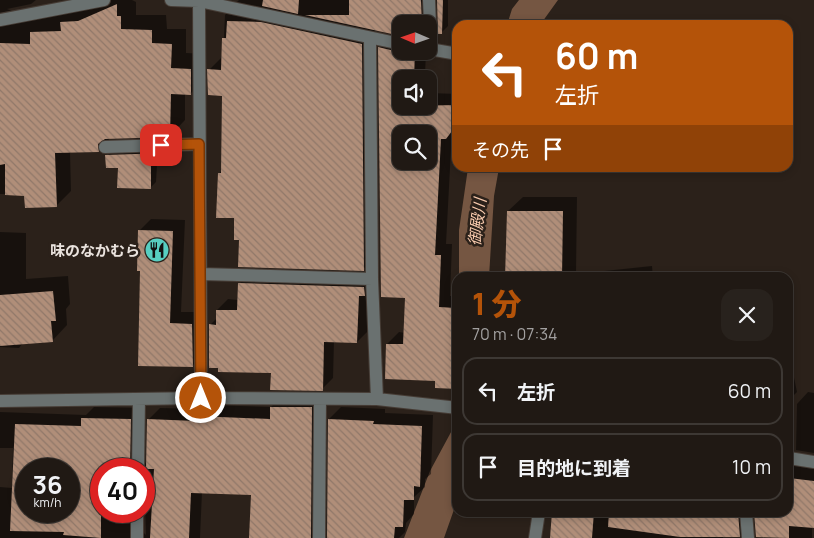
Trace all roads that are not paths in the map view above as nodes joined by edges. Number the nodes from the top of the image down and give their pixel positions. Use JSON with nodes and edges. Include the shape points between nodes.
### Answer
{"nodes":[{"id":1,"x":104,"y":0,"type":"edge"},
{"id":2,"x":172,"y":0,"type":"edge"},
{"id":3,"x":429,"y":0,"type":"edge"},
{"id":4,"x":199,"y":1,"type":"edge"},
{"id":5,"x":429,"y":15,"type":"edge"},
{"id":6,"x":0,"y":20,"type":"edge"},
{"id":7,"x":370,"y":38,"type":"junction"},
{"id":8,"x":392,"y":42,"type":"edge"},
{"id":9,"x":438,"y":50,"type":"edge"},
{"id":10,"x":452,"y":53,"type":"edge"},
{"id":11,"x":199,"y":144,"type":"junction"},
{"id":12,"x":105,"y":147,"type":"dead end"},
{"id":13,"x":201,"y":274,"type":"junction"},
{"id":14,"x":372,"y":279,"type":"junction"},
{"id":15,"x":201,"y":398,"type":"junction"},
{"id":16,"x":139,"y":399,"type":"junction"},
{"id":17,"x":320,"y":399,"type":"junction"},
{"id":18,"x":377,"y":399,"type":"junction"},
{"id":19,"x":0,"y":401,"type":"edge"},
{"id":20,"x":452,"y":407,"type":"edge"},
{"id":21,"x":138,"y":458,"type":"edge"},
{"id":22,"x":793,"y":459,"type":"edge"},
{"id":23,"x":814,"y":462,"type":"edge"},
{"id":24,"x":538,"y":517,"type":"edge"},
{"id":25,"x":746,"y":517,"type":"edge"},
{"id":26,"x":137,"y":523,"type":"edge"},
{"id":27,"x":137,"y":538,"type":"edge"},
{"id":28,"x":319,"y":538,"type":"edge"},
{"id":29,"x":535,"y":538,"type":"edge"},
{"id":30,"x":748,"y":538,"type":"edge"}],
"edges":[{"from":1,"to":6,"type":"street"},
{"from":2,"to":4,"type":"street"},
{"from":3,"to":5,"type":"street"},
{"from":4,"to":7,"type":"street"},
{"from":4,"to":11,"type":"street"},
{"from":7,"to":8,"type":"street"},
{"from":7,"to":14,"type":"street"},
{"from":9,"to":10,"type":"street"},
{"from":11,"to":12,"type":"street"},
{"from":11,"to":13,"type":"street"},
{"from":13,"to":14,"type":"street"},
{"from":13,"to":15,"type":"street"},
{"from":14,"to":18,"type":"street"},
{"from":15,"to":16,"type":"street"},
{"from":15,"to":17,"type":"street"},
{"from":16,"to":19,"type":"street"},
{"from":16,"to":21,"type":"street"},
{"from":17,"to":18,"type":"street"},
{"from":17,"to":28,"type":"street"},
{"from":18,"to":20,"type":"street"},
{"from":22,"to":23,"type":"street"},
{"from":24,"to":29,"type":"street"},
{"from":25,"to":30,"type":"street"},
{"from":26,"to":27,"type":"street"}]}
